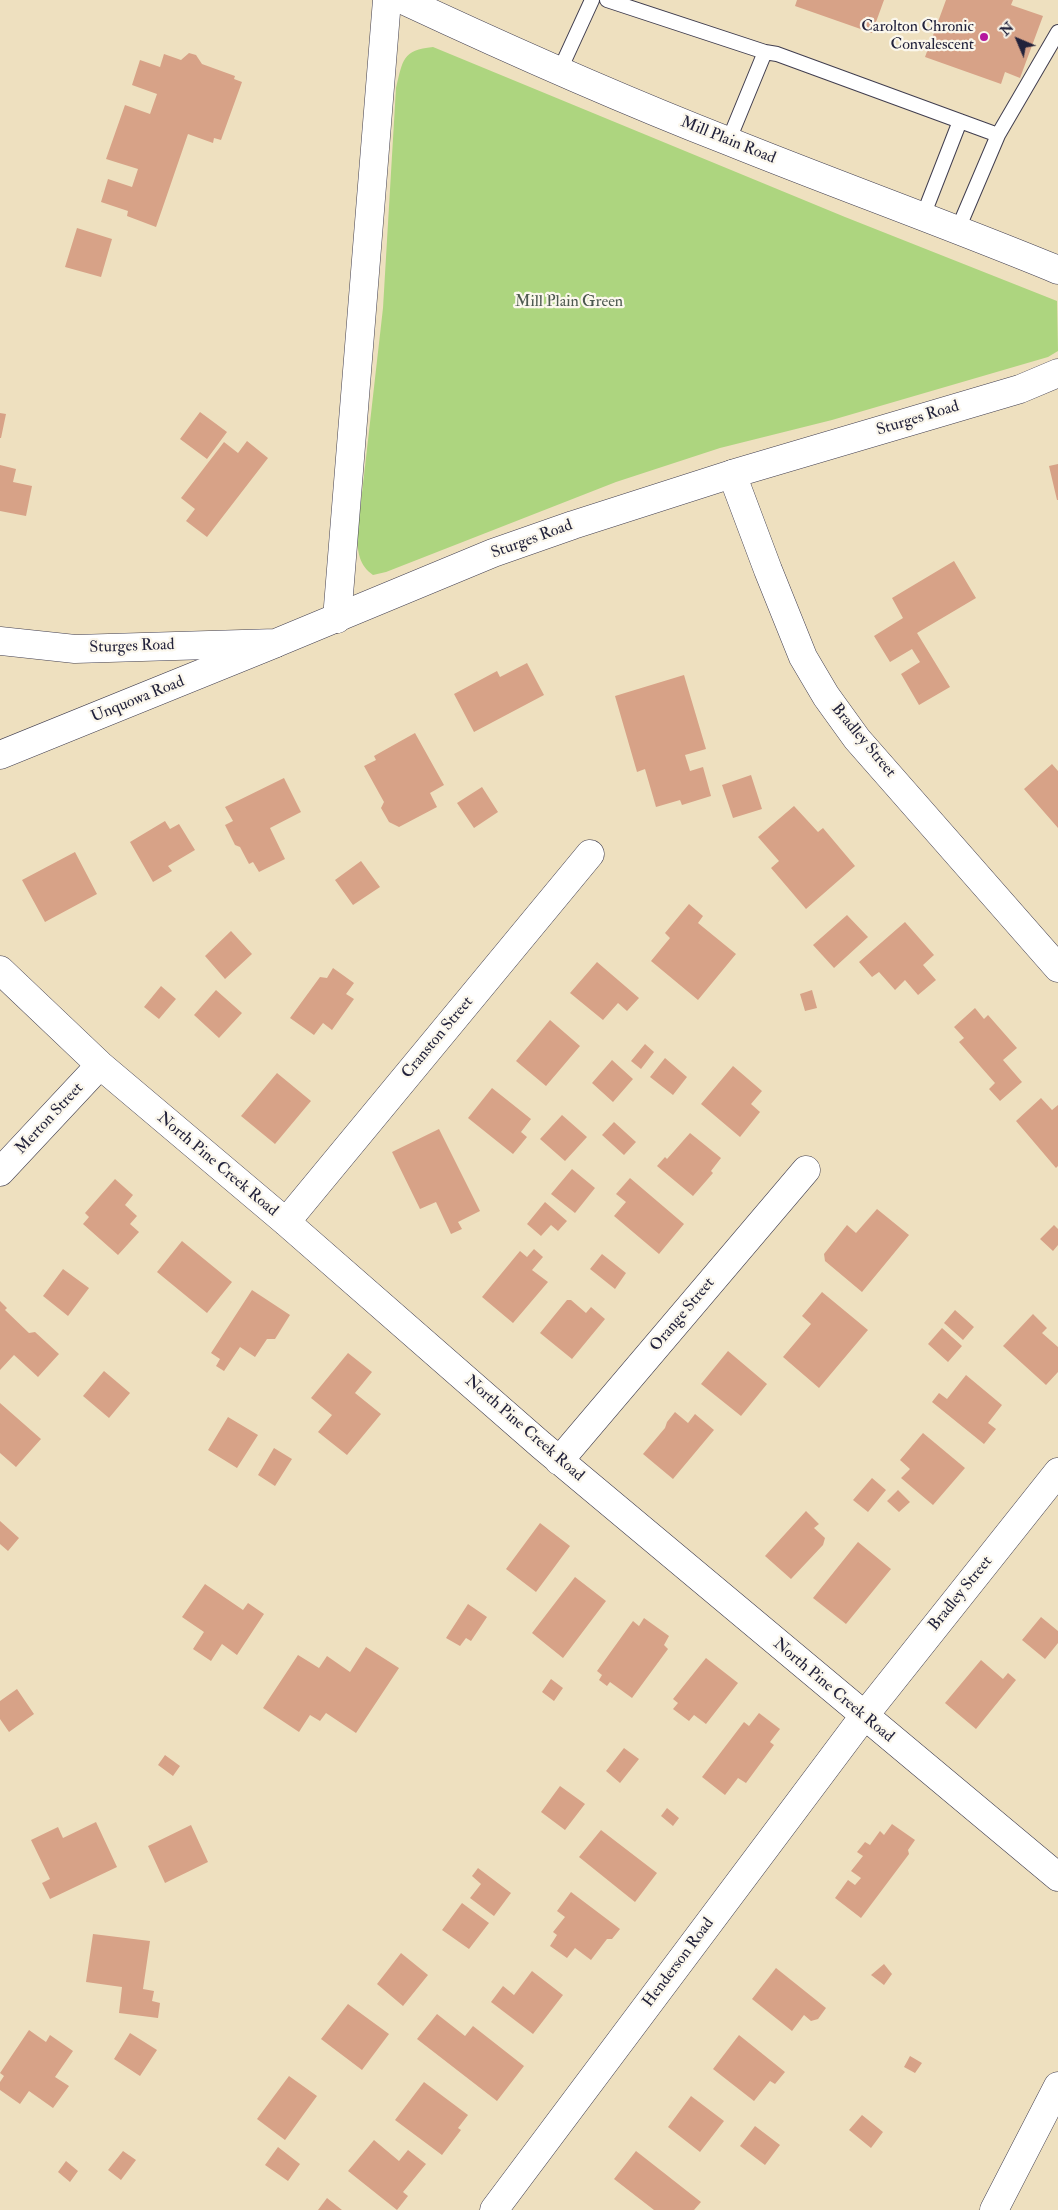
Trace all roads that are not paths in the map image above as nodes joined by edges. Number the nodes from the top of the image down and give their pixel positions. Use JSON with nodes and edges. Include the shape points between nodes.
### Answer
{"nodes":[{"id":1,"x":387,"y":0,"type":"edge"},
{"id":2,"x":402,"y":0,"type":"edge"},
{"id":3,"x":592,"y":0,"type":"edge"},
{"id":4,"x":607,"y":0,"type":"edge"},
{"id":5,"x":1058,"y":32,"type":"edge"},
{"id":6,"x":765,"y":52,"type":"junction"},
{"id":7,"x":558,"y":72,"type":"junction"},
{"id":8,"x":960,"y":121,"type":"junction"},
{"id":9,"x":998,"y":135,"type":"junction"},
{"id":10,"x":728,"y":142,"type":"junction"},
{"id":11,"x":923,"y":216,"type":"junction"},
{"id":12,"x":958,"y":229,"type":"junction"},
{"id":13,"x":1058,"y":270,"type":"edge"},
{"id":14,"x":1058,"y":373,"type":"edge"},
{"id":15,"x":732,"y":474,"type":"junction"},
{"id":16,"x":337,"y":619,"type":"junction"},
{"id":17,"x":0,"y":641,"type":"edge"},
{"id":18,"x":276,"y":643,"type":"junction"},
{"id":19,"x":0,"y":755,"type":"edge"},
{"id":20,"x":590,"y":854,"type":"dead end"},
{"id":21,"x":1058,"y":968,"type":"edge"},
{"id":22,"x":0,"y":970,"type":"edge"},
{"id":23,"x":100,"y":1066,"type":"junction"},
{"id":24,"x":806,"y":1170,"type":"dead end"},
{"id":25,"x":0,"y":1172,"type":"edge"},
{"id":26,"x":286,"y":1222,"type":"junction"},
{"id":27,"x":560,"y":1461,"type":"junction"},
{"id":28,"x":1058,"y":1472,"type":"edge"},
{"id":29,"x":864,"y":1716,"type":"junction"},
{"id":30,"x":1058,"y":1877,"type":"edge"},
{"id":31,"x":1058,"y":2086,"type":"edge"},
{"id":32,"x":494,"y":2210,"type":"edge"},
{"id":33,"x":994,"y":2210,"type":"edge"}],
"edges":[{"from":1,"to":16,"type":"main road"},
{"from":2,"to":7,"type":"main road","name":"Mill Plain Road"},
{"from":3,"to":7,"type":"lane"},
{"from":4,"to":6,"type":"lane"},
{"from":5,"to":9,"type":"lane"},
{"from":6,"to":8,"type":"lane"},
{"from":6,"to":10,"type":"lane"},
{"from":7,"to":10,"type":"main road","name":"Mill Plain Road"},
{"from":8,"to":9,"type":"lane"},
{"from":8,"to":11,"type":"lane"},
{"from":9,"to":12,"type":"lane"},
{"from":10,"to":11,"type":"main road","name":"Mill Plain Road"},
{"from":11,"to":12,"type":"main road","name":"Mill Plain Road"},
{"from":12,"to":13,"type":"main road","name":"Mill Plain Road"},
{"from":14,"to":15,"type":"main road","name":"Sturges Road","via":[[1020,389]]},
{"from":15,"to":16,"type":"main road","name":"Sturges Road","via":[[493,553]]},
{"from":15,"to":21,"type":"main road","name":"Bradley Street","via":[[803,657],[826,696],[857,739]]},
{"from":16,"to":18,"type":"main road","name":"Sturges Road"},
{"from":17,"to":18,"type":"main road","name":"Sturges Road","via":[[75,649]]},
{"from":18,"to":19,"type":"main road","name":"Unquowa Road"},
{"from":20,"to":26,"type":"main road","name":"Cranston Street"},
{"from":22,"to":23,"type":"main road","name":"North Pine Creek Road"},
{"from":23,"to":25,"type":"main road","name":"Merton Street"},
{"from":23,"to":26,"type":"main road","name":"North Pine Creek Road"},
{"from":24,"to":27,"type":"main road","name":"Orange Street"},
{"from":26,"to":27,"type":"main road","name":"North Pine Creek Road"},
{"from":27,"to":29,"type":"main road","name":"North Pine Creek Road"},
{"from":28,"to":29,"type":"main road","name":"Bradley Street"},
{"from":29,"to":30,"type":"main road","name":"North Pine Creek Road"},
{"from":29,"to":32,"type":"main road","name":"Henderson Road"},
{"from":31,"to":33,"type":"main road"}]}
